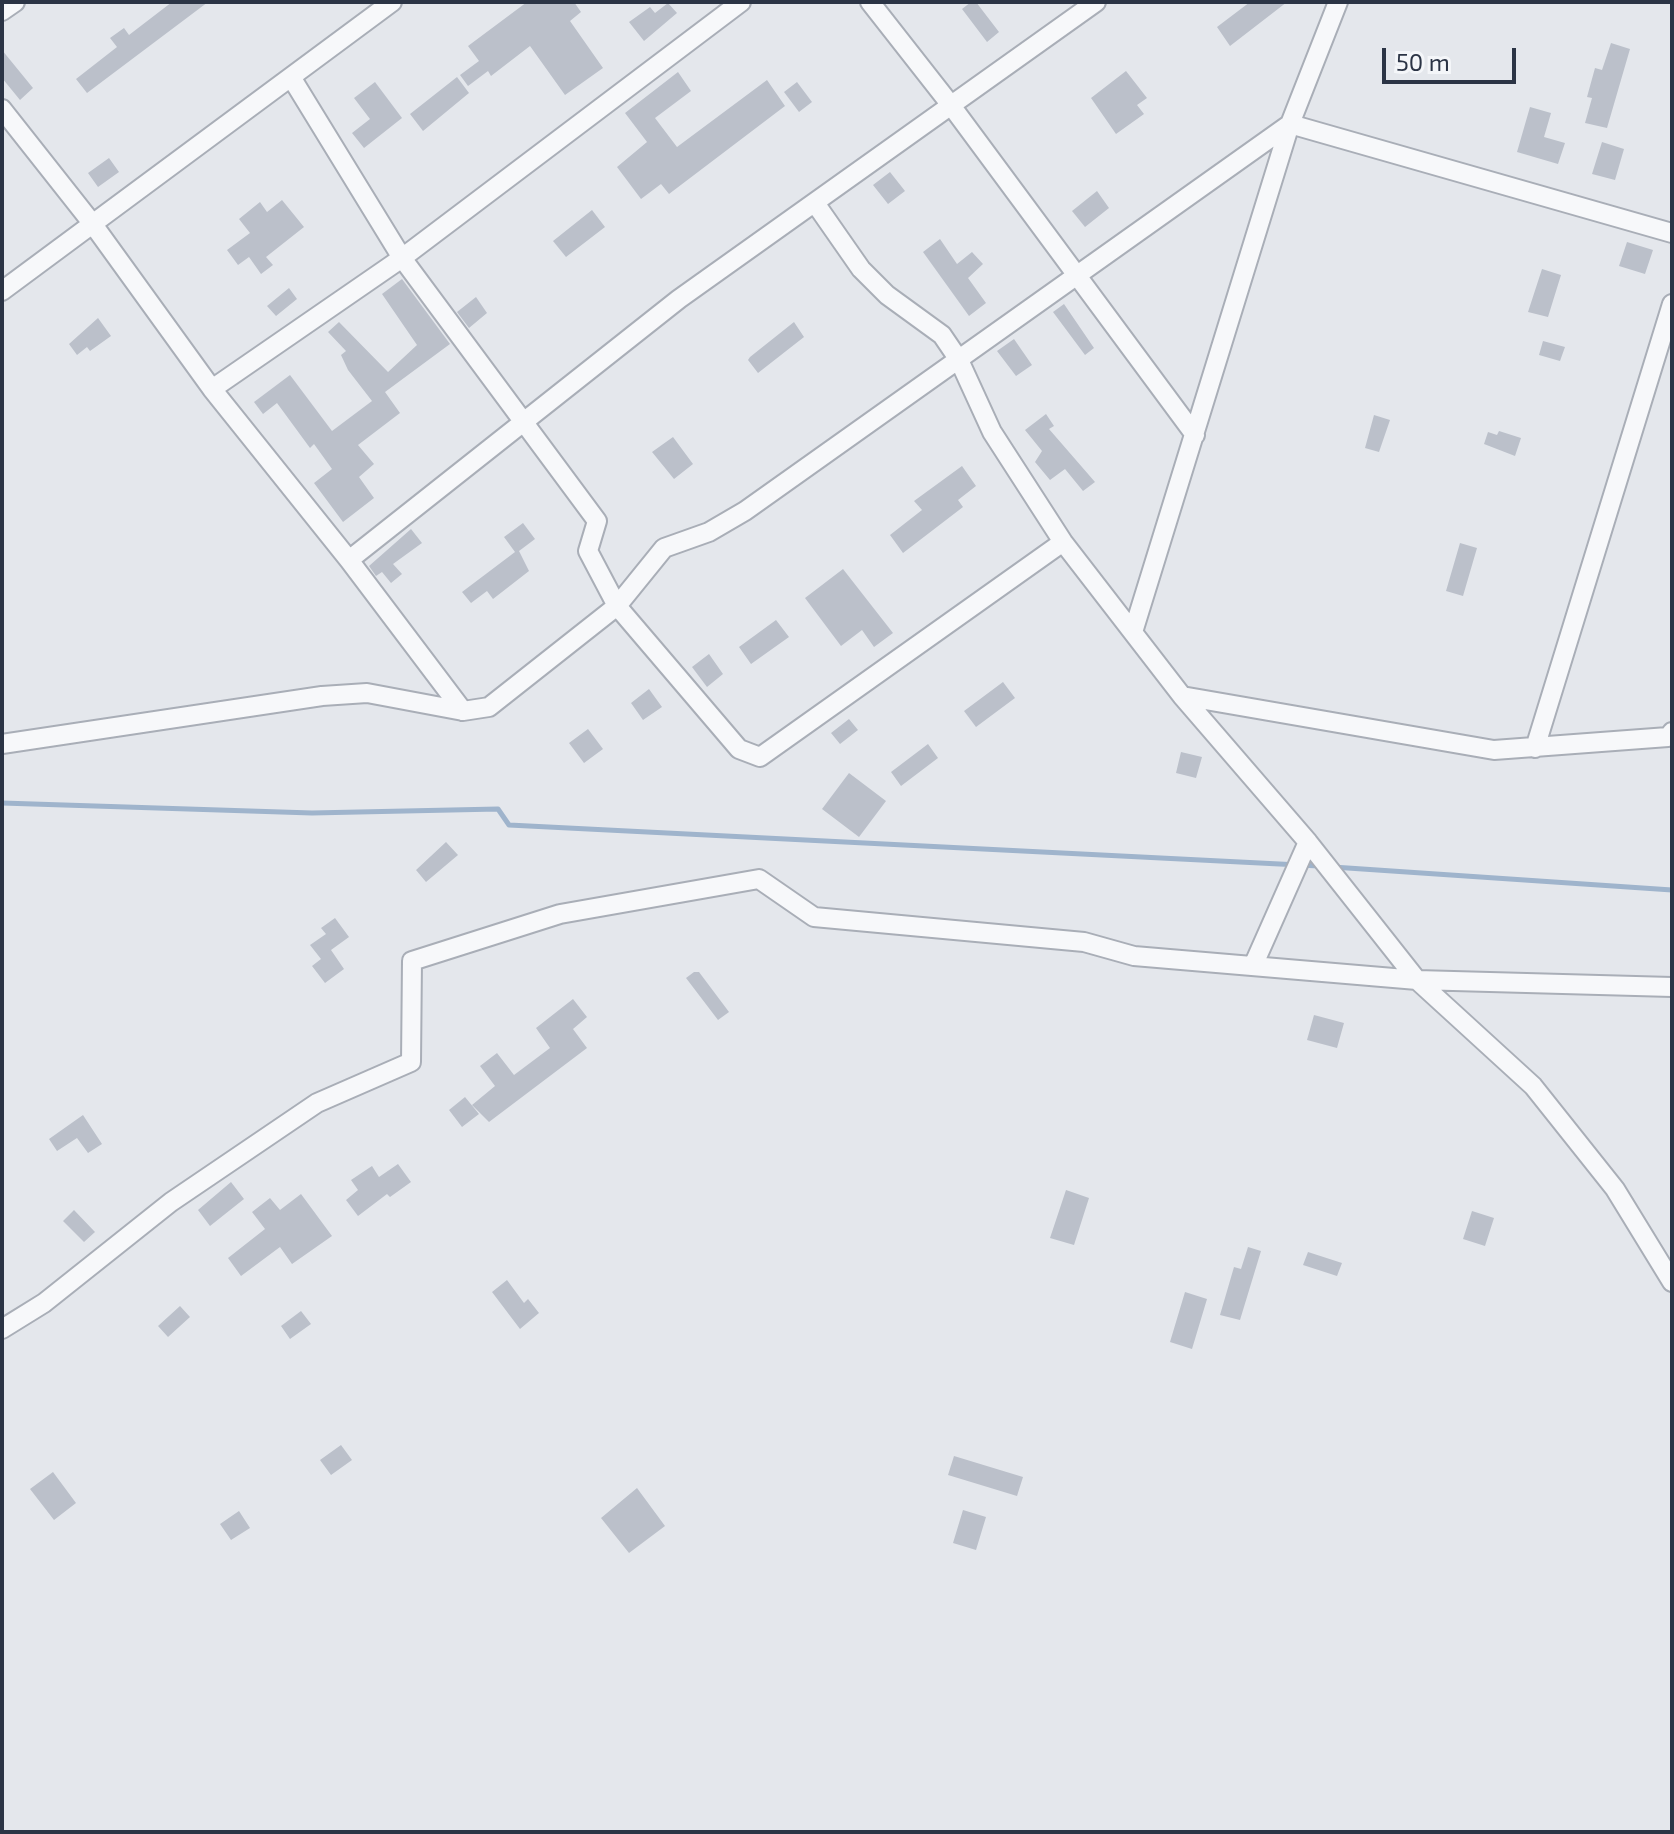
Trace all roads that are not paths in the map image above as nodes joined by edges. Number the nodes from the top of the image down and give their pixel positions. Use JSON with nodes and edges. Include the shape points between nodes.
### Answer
{"nodes":[{"id":1,"x":15,"y":2,"type":"edge"},
{"id":2,"x":392,"y":2,"type":"edge"},
{"id":3,"x":741,"y":2,"type":"edge"},
{"id":4,"x":870,"y":2,"type":"edge"},
{"id":5,"x":1096,"y":2,"type":"edge"},
{"id":6,"x":1338,"y":2,"type":"edge"},
{"id":7,"x":2,"y":11,"type":"edge"},
{"id":8,"x":291,"y":77,"type":"junction"},
{"id":9,"x":950,"y":104,"type":"junction"},
{"id":10,"x":2,"y":109,"type":"edge"},
{"id":11,"x":1290,"y":124,"type":"junction"},
{"id":12,"x":815,"y":203,"type":"junction"},
{"id":13,"x":92,"y":223,"type":"junction"},
{"id":14,"x":1672,"y":233,"type":"edge"},
{"id":15,"x":402,"y":258,"type":"junction"},
{"id":16,"x":1076,"y":275,"type":"junction"},
{"id":17,"x":2,"y":291,"type":"edge"},
{"id":18,"x":1672,"y":304,"type":"edge"},
{"id":19,"x":959,"y":360,"type":"junction"},
{"id":20,"x":212,"y":389,"type":"junction"},
{"id":21,"x":525,"y":421,"type":"junction"},
{"id":22,"x":1195,"y":435,"type":"junction"},
{"id":23,"x":1063,"y":542,"type":"junction"},
{"id":24,"x":349,"y":560,"type":"junction"},
{"id":25,"x":617,"y":606,"type":"junction"},
{"id":26,"x":1133,"y":632,"type":"junction"},
{"id":27,"x":1182,"y":696,"type":"junction"},
{"id":28,"x":463,"y":711,"type":"junction"},
{"id":29,"x":1672,"y":732,"type":"edge"},
{"id":30,"x":2,"y":744,"type":"edge"},
{"id":31,"x":1535,"y":748,"type":"junction"},
{"id":32,"x":1308,"y":842,"type":"junction"},
{"id":33,"x":1253,"y":966,"type":"junction"},
{"id":34,"x":1417,"y":980,"type":"junction"},
{"id":35,"x":1672,"y":987,"type":"edge"},
{"id":36,"x":1672,"y":1282,"type":"edge"},
{"id":37,"x":2,"y":1329,"type":"edge"}],
"edges":[{"from":1,"to":7,"type":"street"},
{"from":2,"to":8,"type":"street"},
{"from":3,"to":15,"type":"street"},
{"from":4,"to":9,"type":"street"},
{"from":5,"to":9,"type":"street"},
{"from":6,"to":11,"type":"street"},
{"from":8,"to":13,"type":"street"},
{"from":8,"to":15,"type":"street"},
{"from":9,"to":12,"type":"street"},
{"from":9,"to":16,"type":"street"},
{"from":10,"to":13,"type":"street"},
{"from":11,"to":14,"type":"street"},
{"from":11,"to":16,"type":"street"},
{"from":11,"to":22,"type":"street"},
{"from":12,"to":19,"type":"street","via":[[861,269],[942,335]]},
{"from":12,"to":21,"type":"street","via":[[679,299]]},
{"from":13,"to":17,"type":"street"},
{"from":13,"to":20,"type":"street"},
{"from":15,"to":20,"type":"street"},
{"from":15,"to":21,"type":"street"},
{"from":16,"to":19,"type":"street"},
{"from":16,"to":22,"type":"street"},
{"from":18,"to":31,"type":"street"},
{"from":19,"to":23,"type":"street","via":[[992,432]]},
{"from":19,"to":25,"type":"street","via":[[745,511],[709,532],[664,548]]},
{"from":20,"to":24,"type":"street"},
{"from":21,"to":24,"type":"street"},
{"from":21,"to":25,"type":"street","via":[[597,521],[588,551]]},
{"from":22,"to":26,"type":"street"},
{"from":23,"to":25,"type":"street","via":[[760,757],[739,749],[719,729]]},
{"from":23,"to":26,"type":"street"},
{"from":24,"to":28,"type":"street"},
{"from":25,"to":28,"type":"street","via":[[489,707]]},
{"from":26,"to":27,"type":"street"},
{"from":27,"to":31,"type":"street","via":[[1494,750]]},
{"from":27,"to":32,"type":"street"},
{"from":28,"to":30,"type":"street","via":[[367,693],[322,696]]},
{"from":29,"to":31,"type":"street","via":[[1668,737]]},
{"from":32,"to":33,"type":"street"},
{"from":32,"to":34,"type":"street"},
{"from":33,"to":34,"type":"street"},
{"from":33,"to":37,"type":"street","via":[[1134,956],[1084,942],[814,917],[759,879],[560,914],[412,961],[411,1062],[317,1103],[171,1202],[44,1303]]},
{"from":34,"to":35,"type":"street"},
{"from":34,"to":36,"type":"street","via":[[1533,1086],[1615,1189]]}]}
